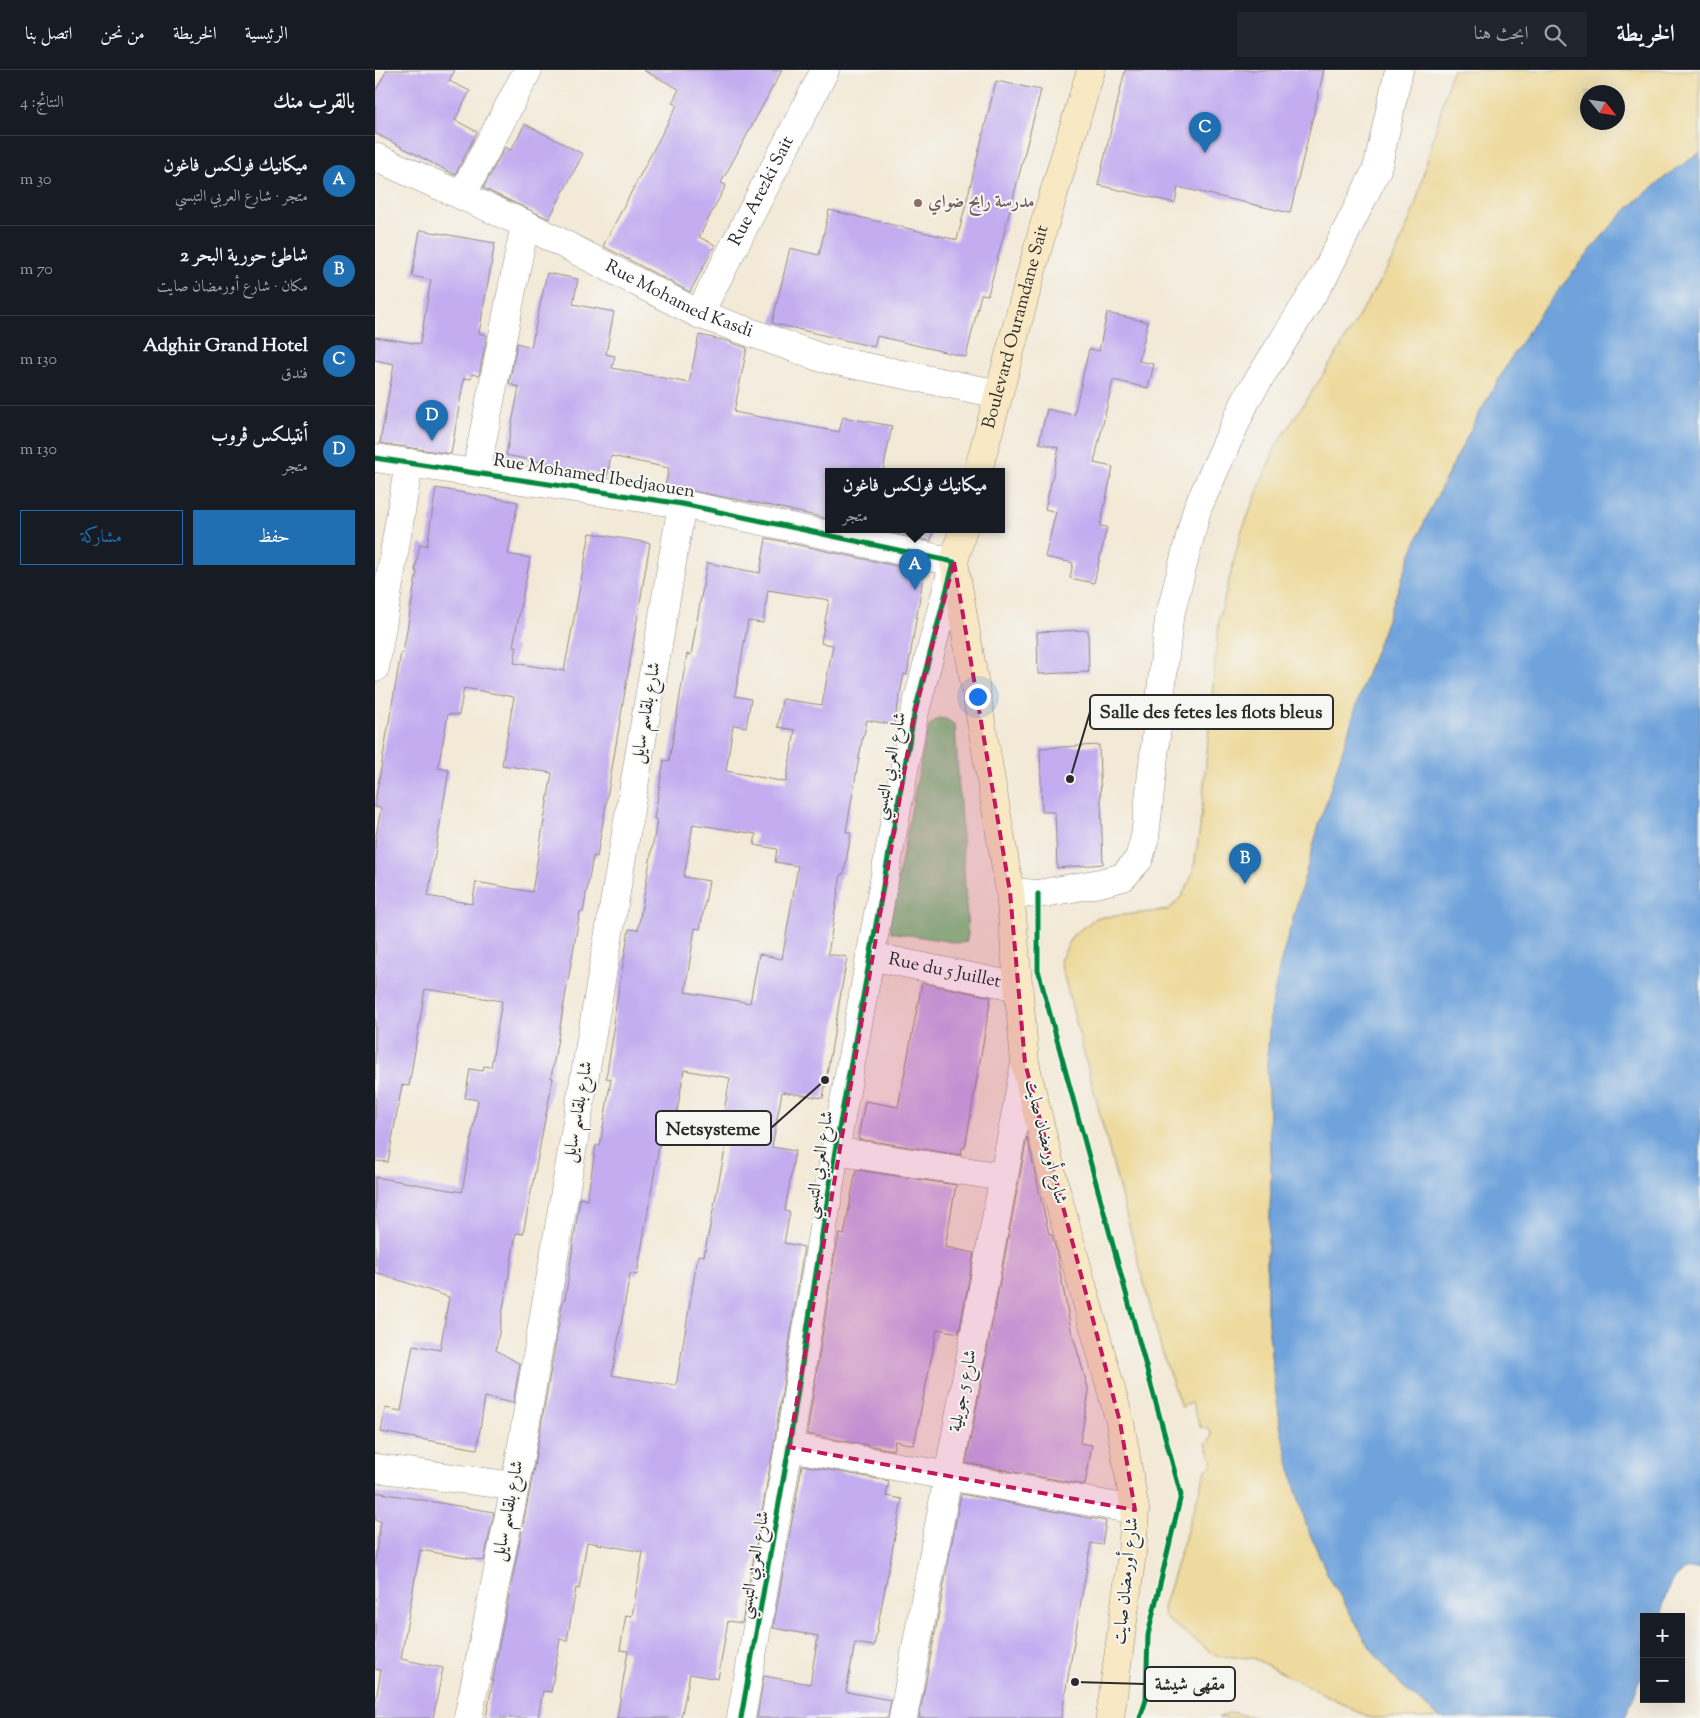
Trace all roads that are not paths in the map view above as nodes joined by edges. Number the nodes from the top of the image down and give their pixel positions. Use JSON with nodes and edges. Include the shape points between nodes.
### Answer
{"nodes":[{"id":1,"x":528,"y":70,"type":"edge"},
{"id":2,"x":825,"y":70,"type":"edge"},
{"id":3,"x":1091,"y":70,"type":"edge"},
{"id":4,"x":1399,"y":70,"type":"edge"},
{"id":5,"x":375,"y":156,"type":"edge"},
{"id":6,"x":462,"y":195,"type":"junction"},
{"id":7,"x":525,"y":224,"type":"junction"},
{"id":8,"x":699,"y":314,"type":"junction"},
{"id":9,"x":999,"y":394,"type":"junction"},
{"id":10,"x":375,"y":458,"type":"edge"},
{"id":11,"x":409,"y":463,"type":"junction"},
{"id":12,"x":980,"y":468,"type":"edge"},
{"id":13,"x":476,"y":472,"type":"junction"},
{"id":14,"x":682,"y":504,"type":"junction"},
{"id":15,"x":962,"y":533,"type":"edge"},
{"id":16,"x":954,"y":562,"type":"junction"},
{"id":17,"x":375,"y":668,"type":"edge"},
{"id":18,"x":1010,"y":892,"type":"junction"},
{"id":19,"x":870,"y":956,"type":"junction"},
{"id":20,"x":1019,"y":987,"type":"junction"},
{"id":21,"x":1025,"y":1063,"type":"junction"},
{"id":22,"x":835,"y":1151,"type":"junction"},
{"id":23,"x":1003,"y":1177,"type":"junction"},
{"id":24,"x":789,"y":1447,"type":"junction"},
{"id":25,"x":375,"y":1468,"type":"edge"},
{"id":26,"x":948,"y":1475,"type":"junction"},
{"id":27,"x":515,"y":1486,"type":"junction"},
{"id":28,"x":1135,"y":1510,"type":"junction"},
{"id":29,"x":468,"y":1718,"type":"edge"},
{"id":30,"x":741,"y":1718,"type":"edge"},
{"id":31,"x":903,"y":1718,"type":"edge"},
{"id":32,"x":1110,"y":1718,"type":"edge"}],
"edges":[{"from":1,"to":6,"type":"street"},
{"from":2,"to":8,"type":"street","name":"Rue Arezki Sait"},
{"from":3,"to":9,"type":"main road","name":"Boulevard Ouramdane Sait"},
{"from":4,"to":18,"type":"street","via":[[1377,169],[1324,276],[1247,398],[1197,509],[1169,618],[1145,838],[1139,859],[1123,877],[1100,883],[1038,894]]},
{"from":5,"to":6,"type":"street","name":"Rue Mohamed Kasdi"},
{"from":6,"to":7,"type":"street","name":"Rue Mohamed Kasdi"},
{"from":7,"to":8,"type":"street","name":"Rue Mohamed Kasdi"},
{"from":7,"to":13,"type":"street"},
{"from":8,"to":9,"type":"street","name":"Rue Mohamed Kasdi","via":[[822,358]]},
{"from":9,"to":12,"type":"main road","name":"Boulevard Ouramdane Sait"},
{"from":10,"to":11,"type":"street","name":"Rue Mohamed Ibedjaouen"},
{"from":11,"to":13,"type":"street","name":"Rue Mohamed Ibedjaouen"},
{"from":11,"to":17,"type":"street"},
{"from":13,"to":14,"type":"street","name":"Rue Mohamed Ibedjaouen"},
{"from":14,"to":16,"type":"street","name":"Rue Mohamed Ibedjaouen"},
{"from":14,"to":27,"type":"street","name":"شارع بلقاسم سايل"},
{"from":15,"to":16,"type":"main road"},
{"from":16,"to":18,"type":"main road","name":"شارع أورمضان صايت"},
{"from":16,"to":19,"type":"street","name":"شارع العربي التبسي","via":[[914,715]]},
{"from":18,"to":20,"type":"main road","name":"شارع أورمضان صايت"},
{"from":19,"to":20,"type":"street","name":"Rue du 5 Juillet"},
{"from":19,"to":22,"type":"street","name":"شارع العربي التبسي"},
{"from":20,"to":21,"type":"main road","name":"شارع أورمضان صايت"},
{"from":21,"to":23,"type":"street","name":"شارع 5 جويلية"},
{"from":21,"to":28,"type":"main road","name":"شارع أورمضان صايت","via":[[1057,1194],[1120,1422]]},
{"from":22,"to":23,"type":"street"},
{"from":22,"to":24,"type":"street","name":"شارع العربي التبسي"},
{"from":23,"to":26,"type":"street","name":"شارع 5 جويلية"},
{"from":24,"to":26,"type":"street"},
{"from":24,"to":30,"type":"street","name":"شارع العربي التبسي"},
{"from":25,"to":27,"type":"street"},
{"from":26,"to":28,"type":"street"},
{"from":26,"to":31,"type":"street","name":"شارع 5 جويلية"},
{"from":27,"to":29,"type":"street","name":"شارع بلقاسم سايل"},
{"from":28,"to":32,"type":"main road","name":"شارع أورمضان صايت"}]}
